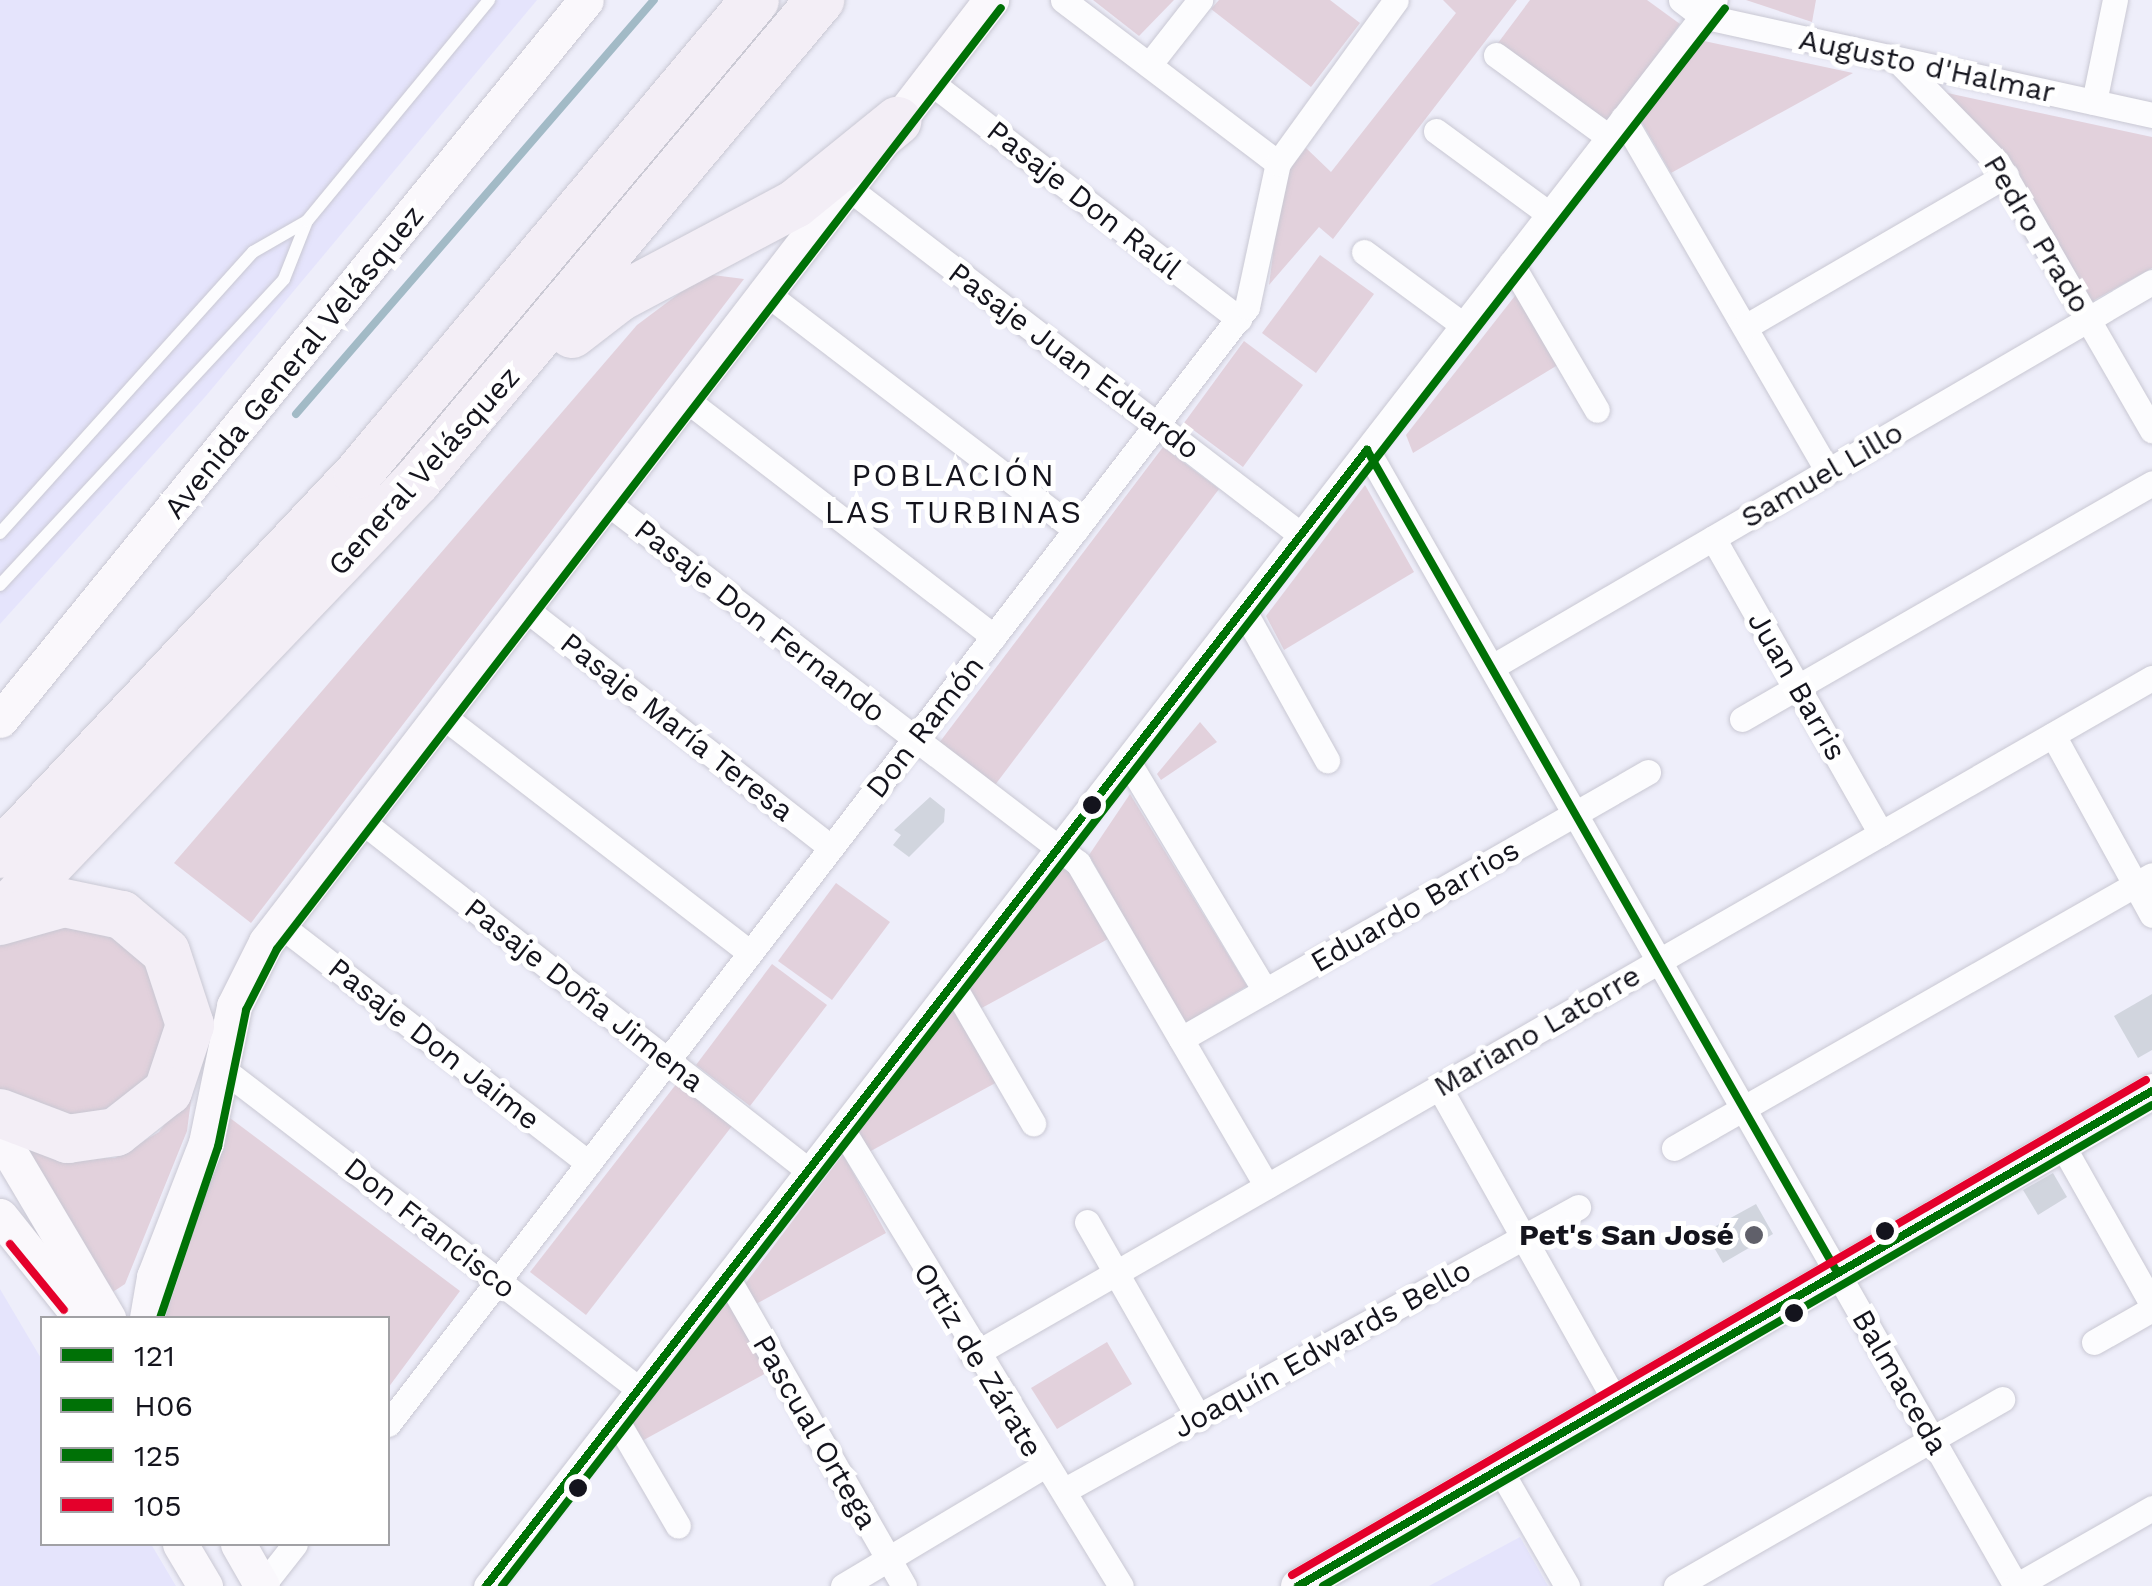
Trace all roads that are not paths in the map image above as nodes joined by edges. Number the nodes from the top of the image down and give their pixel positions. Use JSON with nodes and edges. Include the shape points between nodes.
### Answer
{"nodes":[{"id":1,"x":489,"y":0,"type":"edge"},
{"id":2,"x":586,"y":0,"type":"edge"},
{"id":3,"x":732,"y":0,"type":"edge"},
{"id":4,"x":755,"y":0,"type":"edge"},
{"id":5,"x":820,"y":0,"type":"edge"},
{"id":6,"x":836,"y":0,"type":"edge"},
{"id":7,"x":992,"y":0,"type":"edge"},
{"id":8,"x":1062,"y":0,"type":"edge"},
{"id":9,"x":1200,"y":0,"type":"edge"},
{"id":10,"x":1396,"y":0,"type":"edge"},
{"id":11,"x":2115,"y":0,"type":"edge"},
{"id":12,"x":1699,"y":5,"type":"edge"},
{"id":13,"x":781,"y":48,"type":"junction"},
{"id":14,"x":1496,"y":56,"type":"dead end"},
{"id":15,"x":1896,"y":59,"type":"junction"},
{"id":16,"x":1149,"y":66,"type":"junction"},
{"id":17,"x":694,"y":76,"type":"junction"},
{"id":18,"x":929,"y":81,"type":"junction"},
{"id":19,"x":2094,"y":102,"type":"junction"},
{"id":20,"x":2152,"y":115,"type":"edge"},
{"id":21,"x":897,"y":122,"type":"junction"},
{"id":22,"x":1616,"y":128,"type":"junction"},
{"id":23,"x":1436,"y":132,"type":"dead end"},
{"id":24,"x":1278,"y":163,"type":"junction"},
{"id":25,"x":2006,"y":175,"type":"junction"},
{"id":26,"x":847,"y":187,"type":"junction"},
{"id":27,"x":1549,"y":214,"type":"junction"},
{"id":28,"x":307,"y":221,"type":"junction"},
{"id":29,"x":1364,"y":252,"type":"dead end"},
{"id":30,"x":1511,"y":263,"type":"junction"},
{"id":31,"x":2152,"y":282,"type":"edge"},
{"id":32,"x":766,"y":293,"type":"junction"},
{"id":33,"x":1239,"y":319,"type":"junction"},
{"id":34,"x":2089,"y":319,"type":"junction"},
{"id":35,"x":1463,"y":325,"type":"junction"},
{"id":36,"x":1745,"y":327,"type":"junction"},
{"id":37,"x":684,"y":398,"type":"junction"},
{"id":38,"x":1597,"y":410,"type":"dead end"},
{"id":39,"x":1158,"y":425,"type":"junction"},
{"id":40,"x":2152,"y":430,"type":"edge"},
{"id":41,"x":1367,"y":450,"type":"junction"},
{"id":42,"x":1828,"y":471,"type":"junction"},
{"id":43,"x":417,"y":481,"type":"junction"},
{"id":44,"x":2152,"y":483,"type":"edge"},
{"id":45,"x":605,"y":501,"type":"junction"},
{"id":46,"x":1076,"y":530,"type":"junction"},
{"id":47,"x":0,"y":533,"type":"edge"},
{"id":48,"x":1301,"y":535,"type":"junction"},
{"id":49,"x":1713,"y":538,"type":"junction"},
{"id":50,"x":0,"y":585,"type":"edge"},
{"id":51,"x":523,"y":607,"type":"junction"},
{"id":52,"x":1244,"y":611,"type":"junction"},
{"id":53,"x":994,"y":637,"type":"junction"},
{"id":54,"x":1492,"y":667,"type":"junction"},
{"id":55,"x":2152,"y":678,"type":"edge"},
{"id":56,"x":1798,"y":687,"type":"junction"},
{"id":57,"x":440,"y":714,"type":"junction"},
{"id":58,"x":1742,"y":719,"type":"dead end"},
{"id":59,"x":0,"y":720,"type":"edge"},
{"id":60,"x":2053,"y":734,"type":"junction"},
{"id":61,"x":914,"y":741,"type":"junction"},
{"id":62,"x":1127,"y":760,"type":"junction"},
{"id":63,"x":1327,"y":760,"type":"dead end"},
{"id":64,"x":1648,"y":772,"type":"dead end"},
{"id":65,"x":1575,"y":814,"type":"junction"},
{"id":66,"x":360,"y":819,"type":"junction"},
{"id":67,"x":1881,"y":834,"type":"junction"},
{"id":68,"x":832,"y":848,"type":"junction"},
{"id":69,"x":1058,"y":849,"type":"junction"},
{"id":70,"x":0,"y":854,"type":"edge"},
{"id":71,"x":2144,"y":880,"type":"edge"},
{"id":72,"x":2152,"y":915,"type":"edge"},
{"id":73,"x":0,"y":918,"type":"edge"},
{"id":74,"x":279,"y":924,"type":"junction"},
{"id":75,"x":750,"y":953,"type":"junction"},
{"id":76,"x":1660,"y":961,"type":"junction"},
{"id":77,"x":953,"y":986,"type":"junction"},
{"id":78,"x":1265,"y":991,"type":"junction"},
{"id":79,"x":1181,"y":1040,"type":"junction"},
{"id":80,"x":668,"y":1060,"type":"junction"},
{"id":81,"x":220,"y":1067,"type":"junction"},
{"id":82,"x":1439,"y":1087,"type":"junction"},
{"id":83,"x":2152,"y":1090,"type":"edge"},
{"id":84,"x":1744,"y":1108,"type":"junction"},
{"id":85,"x":0,"y":1114,"type":"edge"},
{"id":86,"x":1032,"y":1123,"type":"dead end"},
{"id":87,"x":842,"y":1129,"type":"junction"},
{"id":88,"x":0,"y":1136,"type":"edge"},
{"id":89,"x":2061,"y":1144,"type":"junction"},
{"id":90,"x":1674,"y":1148,"type":"dead end"},
{"id":91,"x":588,"y":1164,"type":"junction"},
{"id":92,"x":810,"y":1171,"type":"junction"},
{"id":93,"x":1267,"y":1186,"type":"junction"},
{"id":94,"x":1578,"y":1207,"type":"dead end"},
{"id":95,"x":0,"y":1218,"type":"edge"},
{"id":96,"x":1087,"y":1222,"type":"dead end"},
{"id":97,"x":1524,"y":1238,"type":"junction"},
{"id":98,"x":0,"y":1252,"type":"edge"},
{"id":99,"x":1837,"y":1272,"type":"junction"},
{"id":100,"x":1116,"y":1273,"type":"junction"},
{"id":101,"x":727,"y":1277,"type":"junction"},
{"id":102,"x":498,"y":1280,"type":"junction"},
{"id":103,"x":34,"y":1283,"type":"junction"},
{"id":104,"x":2152,"y":1306,"type":"edge"},
{"id":105,"x":139,"y":1313,"type":"edge"},
{"id":106,"x":53,"y":1316,"type":"edge"},
{"id":107,"x":79,"y":1316,"type":"edge"},
{"id":108,"x":107,"y":1316,"type":"edge"},
{"id":109,"x":2094,"y":1342,"type":"dead end"},
{"id":110,"x":973,"y":1355,"type":"junction"},
{"id":111,"x":640,"y":1390,"type":"junction"},
{"id":112,"x":2002,"y":1399,"type":"dead end"},
{"id":113,"x":1615,"y":1401,"type":"junction"},
{"id":114,"x":1199,"y":1418,"type":"junction"},
{"id":115,"x":390,"y":1421,"type":"edge"},
{"id":116,"x":616,"y":1421,"type":"junction"},
{"id":117,"x":1932,"y":1439,"type":"junction"},
{"id":118,"x":1042,"y":1467,"type":"junction"},
{"id":119,"x":1499,"y":1468,"type":"junction"},
{"id":120,"x":1065,"y":1490,"type":"junction"},
{"id":121,"x":2152,"y":1508,"type":"edge"},
{"id":122,"x":678,"y":1526,"type":"dead end"},
{"id":123,"x":181,"y":1546,"type":"edge"},
{"id":124,"x":239,"y":1546,"type":"edge"},
{"id":125,"x":293,"y":1546,"type":"edge"},
{"id":126,"x":888,"y":1560,"type":"junction"},
{"id":127,"x":205,"y":1586,"type":"edge"},
{"id":128,"x":262,"y":1586,"type":"edge"},
{"id":129,"x":486,"y":1586,"type":"edge"},
{"id":130,"x":844,"y":1586,"type":"edge"},
{"id":131,"x":904,"y":1586,"type":"edge"},
{"id":132,"x":1122,"y":1586,"type":"edge"},
{"id":133,"x":1298,"y":1586,"type":"edge"},
{"id":134,"x":1566,"y":1586,"type":"edge"},
{"id":135,"x":1676,"y":1586,"type":"edge"},
{"id":136,"x":2016,"y":1586,"type":"edge"}],
"edges":[{"from":1,"to":28,"type":"lane"},
{"from":2,"to":59,"type":"main road","name":"Avenida General Velásquez"},
{"from":3,"to":17,"type":"highway"},
{"from":4,"to":17,"type":"highway","name":"General Velásquez"},
{"from":5,"to":13,"type":"highway","name":"General Velásquez"},
{"from":6,"to":13,"type":"highway"},
{"from":7,"to":18,"type":"main road"},
{"from":8,"to":16,"type":"street"},
{"from":9,"to":16,"type":"street"},
{"from":10,"to":24,"type":"street","name":"Don Ramón"},
{"from":11,"to":19,"type":"street"},
{"from":12,"to":15,"type":"street","name":"Augusto d'Halmar"},
{"from":12,"to":22,"type":"street"},
{"from":13,"to":43,"type":"highway","name":"General Velásquez"},
{"from":14,"to":22,"type":"street"},
{"from":15,"to":19,"type":"street","name":"Augusto d'Halmar"},
{"from":15,"to":25,"type":"street","name":"Pedro Prado"},
{"from":16,"to":24,"type":"street"},
{"from":17,"to":70,"type":"highway","name":"General Velásquez","via":[[358,474]]},
{"from":18,"to":21,"type":"main road"},
{"from":18,"to":33,"type":"street","name":"Pasaje Don Raúl"},
{"from":19,"to":20,"type":"street","name":"Augusto d'Halmar"},
{"from":21,"to":26,"type":"main road"},
{"from":21,"to":43,"type":"highway","via":[[795,204],[603,308]]},
{"from":22,"to":27,"type":"street"},
{"from":22,"to":36,"type":"street"},
{"from":23,"to":27,"type":"street"},
{"from":24,"to":33,"type":"street","name":"Don Ramón","via":[[1260,279]]},
{"from":25,"to":34,"type":"street","name":"Pedro Prado"},
{"from":25,"to":36,"type":"street"},
{"from":26,"to":32,"type":"main road"},
{"from":26,"to":39,"type":"street","name":"Pasaje Juan Eduardo"},
{"from":27,"to":30,"type":"street"},
{"from":28,"to":47,"type":"lane","via":[[253,252]]},
{"from":28,"to":50,"type":"lane","via":[[284,279]]},
{"from":29,"to":35,"type":"street"},
{"from":30,"to":35,"type":"street"},
{"from":30,"to":38,"type":"street"},
{"from":31,"to":34,"type":"street","name":"Samuel Lillo"},
{"from":32,"to":37,"type":"main road"},
{"from":32,"to":46,"type":"street"},
{"from":33,"to":39,"type":"street","name":"Don Ramón"},
{"from":34,"to":40,"type":"street","name":"Pedro Prado"},
{"from":34,"to":42,"type":"street","name":"Samuel Lillo"},
{"from":35,"to":41,"type":"street"},
{"from":36,"to":42,"type":"street"},
{"from":37,"to":45,"type":"main road"},
{"from":37,"to":53,"type":"street"},
{"from":39,"to":46,"type":"street","name":"Don Ramón"},
{"from":39,"to":48,"type":"street","name":"Pasaje Juan Eduardo"},
{"from":41,"to":48,"type":"street"},
{"from":41,"to":54,"type":"street","name":"Balmaceda"},
{"from":42,"to":49,"type":"street","name":"Samuel Lillo"},
{"from":43,"to":73,"type":"highway","name":"General Velásquez"},
{"from":44,"to":56,"type":"street"},
{"from":45,"to":51,"type":"main road"},
{"from":45,"to":61,"type":"street","name":"Pasaje Don Fernando"},
{"from":46,"to":53,"type":"street","name":"Don Ramón"},
{"from":48,"to":52,"type":"street"},
{"from":49,"to":54,"type":"street","name":"Samuel Lillo"},
{"from":49,"to":56,"type":"street","name":"Juan Barris"},
{"from":51,"to":57,"type":"main road"},
{"from":51,"to":68,"type":"street","name":"Pasaje María Teresa"},
{"from":52,"to":62,"type":"street"},
{"from":52,"to":63,"type":"street"},
{"from":53,"to":61,"type":"street","name":"Don Ramón"},
{"from":54,"to":65,"type":"street","name":"Balmaceda"},
{"from":55,"to":60,"type":"street","name":"Mariano Latorre"},
{"from":56,"to":58,"type":"street"},
{"from":56,"to":67,"type":"street","name":"Juan Barris"},
{"from":57,"to":66,"type":"main road"},
{"from":57,"to":75,"type":"street"},
{"from":60,"to":67,"type":"street","name":"Mariano Latorre"},
{"from":60,"to":71,"type":"street"},
{"from":61,"to":68,"type":"street","name":"Don Ramón"},
{"from":61,"to":69,"type":"street","name":"Pasaje Don Fernando"},
{"from":62,"to":69,"type":"street"},
{"from":62,"to":78,"type":"street"},
{"from":64,"to":65,"type":"street","name":"Eduardo Barrios"},
{"from":65,"to":76,"type":"street","name":"Balmaceda"},
{"from":65,"to":78,"type":"street","name":"Eduardo Barrios"},
{"from":66,"to":74,"type":"main road"},
{"from":66,"to":80,"type":"street","name":"Pasaje Doña Jimena"},
{"from":67,"to":76,"type":"street","name":"Mariano Latorre"},
{"from":68,"to":75,"type":"street","name":"Don Ramón"},
{"from":69,"to":77,"type":"street"},
{"from":69,"to":79,"type":"street","name":"Pasaje Don Fernando","via":[[1078,863]]},
{"from":71,"to":72,"type":"street"},
{"from":71,"to":84,"type":"street"},
{"from":73,"to":85,"type":"highway","via":[[64,903],[122,916],[166,952],[190,1025],[168,1091],[116,1132],[68,1139]]},
{"from":74,"to":81,"type":"main road","via":[[244,980]]},
{"from":74,"to":91,"type":"street","name":"Pasaje Don Jaime"},
{"from":75,"to":80,"type":"street","name":"Don Ramón"},
{"from":76,"to":82,"type":"street","name":"Mariano Latorre"},
{"from":76,"to":84,"type":"street","name":"Balmaceda"},
{"from":77,"to":86,"type":"street"},
{"from":77,"to":87,"type":"street"},
{"from":78,"to":79,"type":"street","name":"Eduardo Barrios"},
{"from":79,"to":93,"type":"street","name":"Pasaje Don Fernando"},
{"from":80,"to":91,"type":"street","name":"Don Ramón"},
{"from":80,"to":92,"type":"street","name":"Pasaje Doña Jimena"},
{"from":81,"to":102,"type":"street","name":"Don Francisco"},
{"from":81,"to":105,"type":"main road","via":[[200,1163]]},
{"from":82,"to":93,"type":"street","name":"Mariano Latorre"},
{"from":82,"to":97,"type":"street"},
{"from":83,"to":89,"type":"main road"},
{"from":84,"to":90,"type":"street"},
{"from":84,"to":99,"type":"street","name":"Balmaceda"},
{"from":87,"to":92,"type":"street"},
{"from":87,"to":110,"type":"street","name":"Ortiz de Zárate"},
{"from":88,"to":108,"type":"main road"},
{"from":89,"to":99,"type":"main road"},
{"from":89,"to":104,"type":"street"},
{"from":91,"to":102,"type":"street","name":"Don Ramón"},
{"from":92,"to":101,"type":"street"},
{"from":93,"to":100,"type":"street","name":"Mariano Latorre"},
{"from":94,"to":97,"type":"street","name":"Joaquín Edwards Bello"},
{"from":95,"to":103,"type":"main road"},
{"from":95,"to":107,"type":"main road"},
{"from":96,"to":100,"type":"street"},
{"from":97,"to":113,"type":"street"},
{"from":97,"to":114,"type":"street","name":"Joaquín Edwards Bello"},
{"from":98,"to":103,"type":"main road"},
{"from":99,"to":113,"type":"main road"},
{"from":99,"to":117,"type":"street","name":"Balmaceda"},
{"from":100,"to":110,"type":"street","name":"Mariano Latorre"},
{"from":100,"to":114,"type":"street"},
{"from":101,"to":111,"type":"street"},
{"from":101,"to":126,"type":"street","name":"Pascual Ortega"},
{"from":102,"to":111,"type":"street","name":"Don Francisco"},
{"from":102,"to":115,"type":"street","name":"Don Ramón"},
{"from":103,"to":106,"type":"main road"},
{"from":104,"to":109,"type":"street"},
{"from":110,"to":118,"type":"street","name":"Ortiz de Zárate"},
{"from":111,"to":116,"type":"street"},
{"from":112,"to":117,"type":"street"},
{"from":113,"to":119,"type":"main road"},
{"from":114,"to":120,"type":"street","name":"Joaquín Edwards Bello"},
{"from":116,"to":122,"type":"street"},
{"from":116,"to":129,"type":"street"},
{"from":117,"to":135,"type":"street"},
{"from":117,"to":136,"type":"street","name":"Balmaceda"},
{"from":118,"to":120,"type":"street","name":"Ortiz de Zárate"},
{"from":118,"to":126,"type":"street"},
{"from":119,"to":133,"type":"main road"},
{"from":119,"to":134,"type":"street"},
{"from":120,"to":132,"type":"street","name":"Ortiz de Zárate"},
{"from":121,"to":136,"type":"street"},
{"from":123,"to":127,"type":"main road"},
{"from":124,"to":128,"type":"main road"},
{"from":125,"to":128,"type":"street"},
{"from":126,"to":130,"type":"street"},
{"from":126,"to":131,"type":"street","name":"Pascual Ortega"}]}
